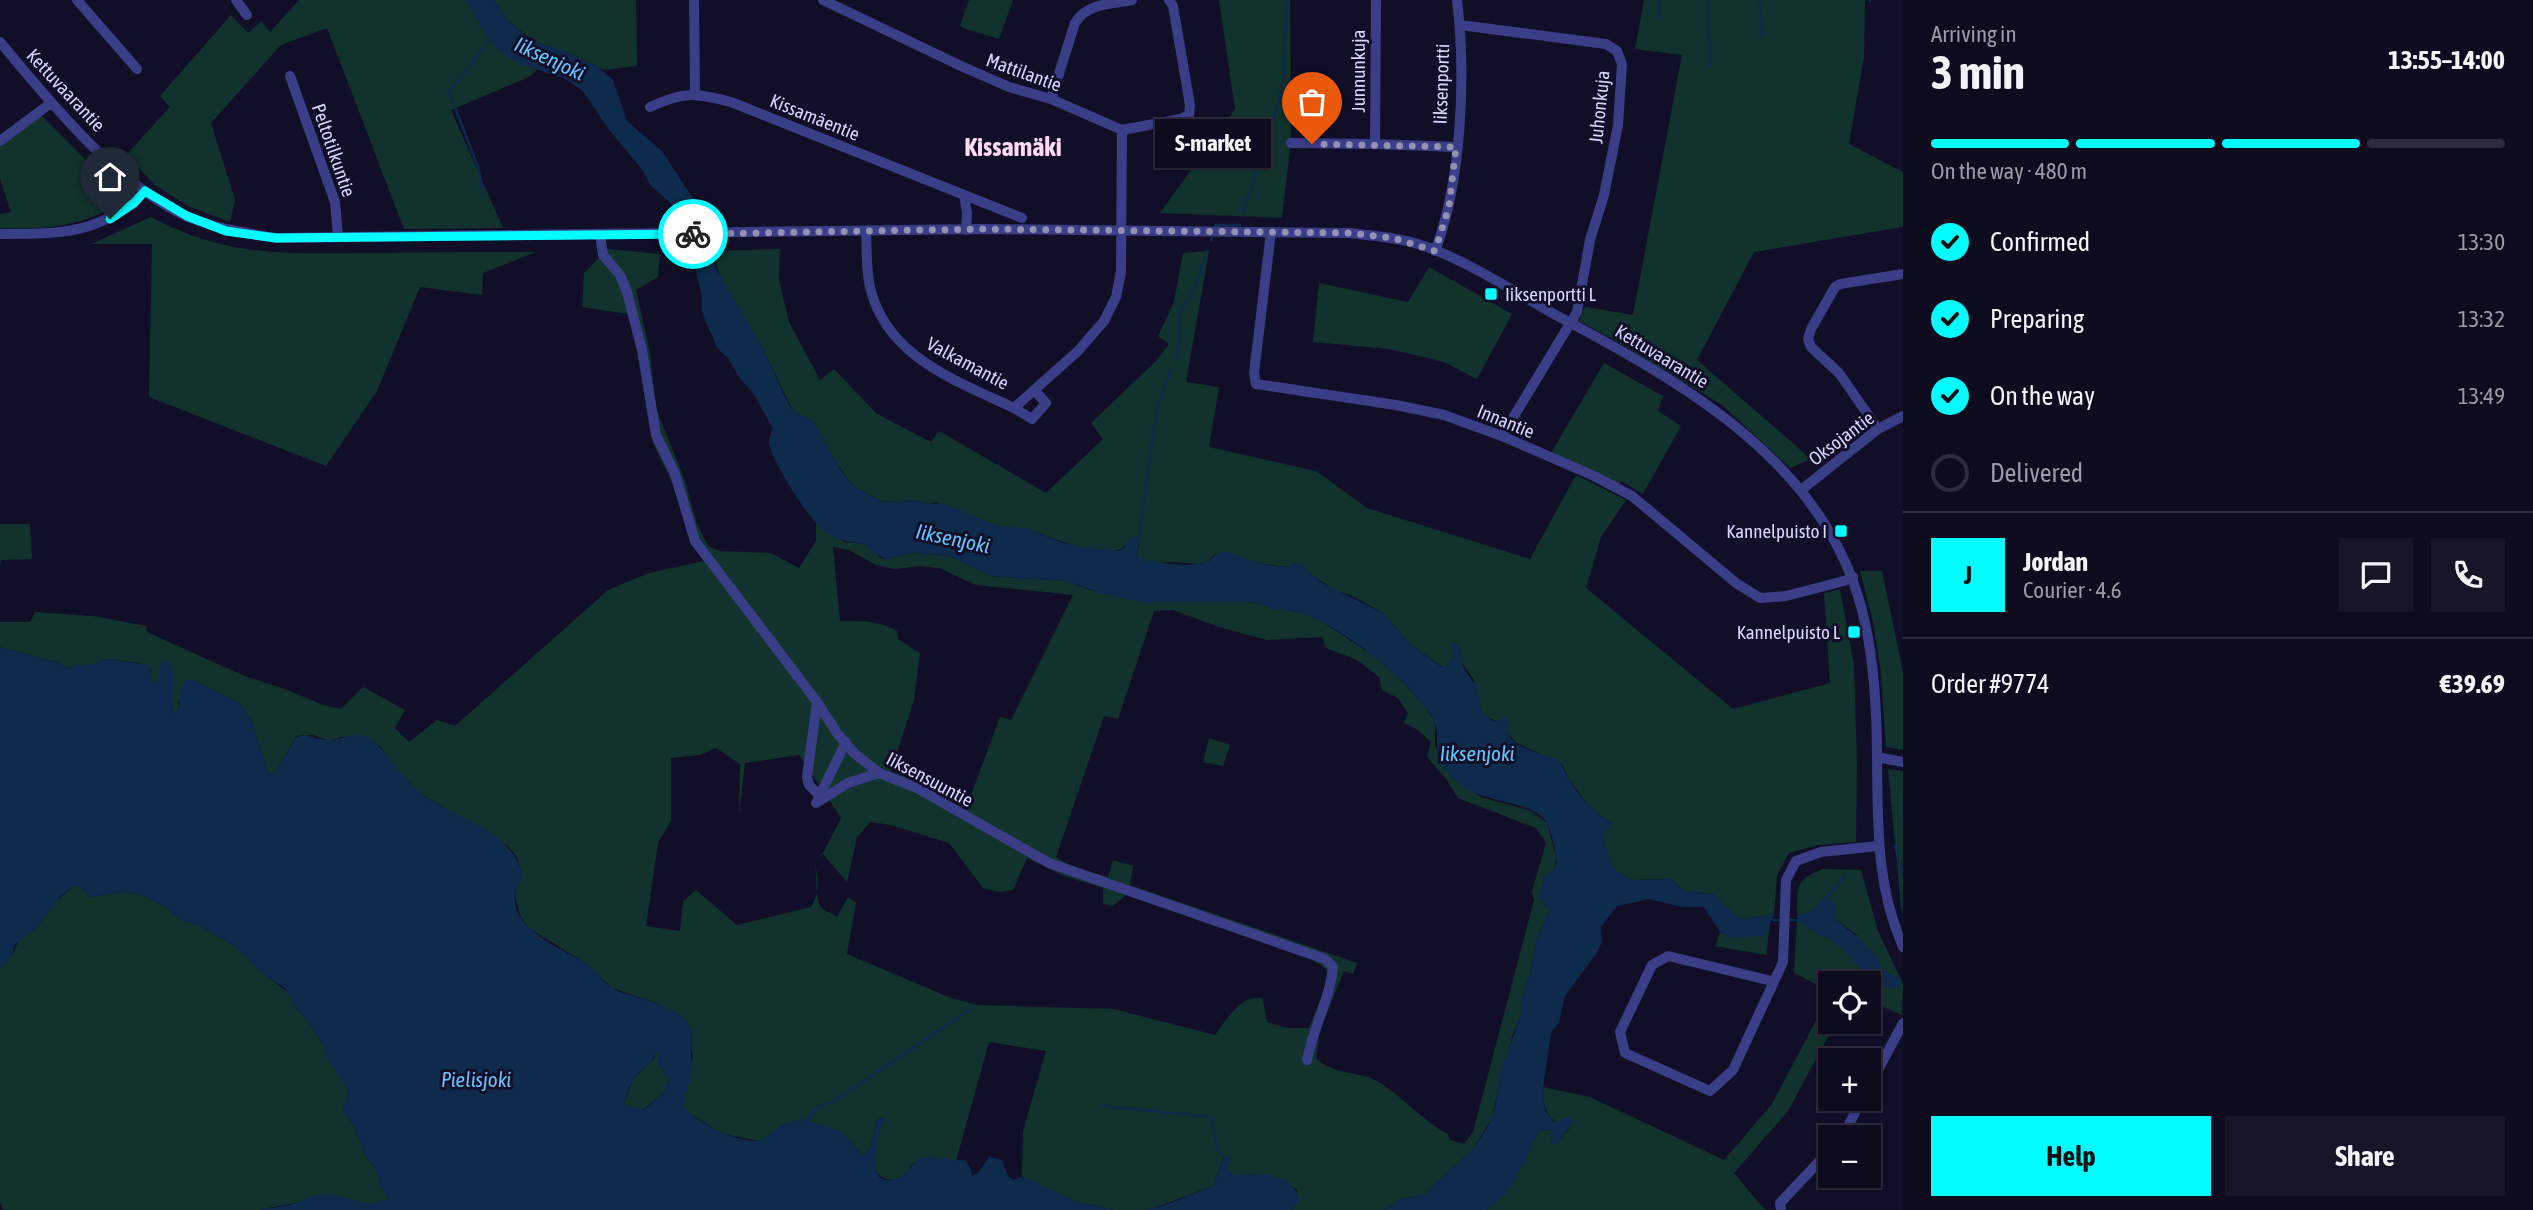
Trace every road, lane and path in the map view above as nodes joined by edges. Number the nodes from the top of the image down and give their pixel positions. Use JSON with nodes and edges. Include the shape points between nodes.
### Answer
{"nodes":[{"id":1,"x":78,"y":0,"type":"edge"},
{"id":2,"x":236,"y":0,"type":"edge"},
{"id":3,"x":694,"y":0,"type":"edge"},
{"id":4,"x":823,"y":0,"type":"edge"},
{"id":5,"x":1132,"y":0,"type":"edge"},
{"id":6,"x":1169,"y":0,"type":"edge"},
{"id":7,"x":1376,"y":0,"type":"edge"},
{"id":8,"x":1457,"y":0,"type":"edge"},
{"id":9,"x":848,"y":5,"type":"edge"},
{"id":10,"x":247,"y":15,"type":"dead end"},
{"id":11,"x":1460,"y":25,"type":"junction"},
{"id":12,"x":0,"y":42,"type":"edge"},
{"id":13,"x":137,"y":69,"type":"dead end"},
{"id":14,"x":290,"y":76,"type":"dead end"},
{"id":15,"x":695,"y":93,"type":"junction"},
{"id":16,"x":1051,"y":99,"type":"junction"},
{"id":17,"x":51,"y":103,"type":"junction"},
{"id":18,"x":650,"y":107,"type":"dead end"},
{"id":19,"x":1122,"y":130,"type":"junction"},
{"id":20,"x":0,"y":141,"type":"edge"},
{"id":21,"x":1291,"y":143,"type":"dead end"},
{"id":22,"x":1375,"y":144,"type":"junction"},
{"id":23,"x":1456,"y":147,"type":"junction"},
{"id":24,"x":145,"y":191,"type":"junction"},
{"id":25,"x":964,"y":195,"type":"junction"},
{"id":26,"x":1021,"y":218,"type":"dead end"},
{"id":27,"x":967,"y":230,"type":"junction"},
{"id":28,"x":866,"y":232,"type":"junction"},
{"id":29,"x":1122,"y":232,"type":"junction"},
{"id":30,"x":1271,"y":232,"type":"junction"},
{"id":31,"x":0,"y":234,"type":"edge"},
{"id":32,"x":600,"y":234,"type":"junction"},
{"id":33,"x":338,"y":236,"type":"junction"},
{"id":34,"x":1435,"y":251,"type":"junction"},
{"id":35,"x":1903,"y":274,"type":"edge"},
{"id":36,"x":1572,"y":323,"type":"junction"},
{"id":37,"x":1035,"y":391,"type":"junction"},
{"id":38,"x":1014,"y":408,"type":"junction"},
{"id":39,"x":1903,"y":416,"type":"edge"},
{"id":40,"x":1878,"y":429,"type":"junction"},
{"id":41,"x":1502,"y":436,"type":"junction"},
{"id":42,"x":1801,"y":491,"type":"junction"},
{"id":43,"x":1853,"y":577,"type":"junction"},
{"id":44,"x":817,"y":702,"type":"junction"},
{"id":45,"x":846,"y":742,"type":"junction"},
{"id":46,"x":1877,"y":757,"type":"junction"},
{"id":47,"x":1903,"y":762,"type":"edge"},
{"id":48,"x":879,"y":773,"type":"junction"},
{"id":49,"x":820,"y":795,"type":"junction"},
{"id":50,"x":1878,"y":846,"type":"junction"},
{"id":51,"x":1903,"y":947,"type":"edge"},
{"id":52,"x":1772,"y":981,"type":"junction"},
{"id":53,"x":1903,"y":1023,"type":"edge"},
{"id":54,"x":1307,"y":1060,"type":"dead end"},
{"id":55,"x":1881,"y":1064,"type":"edge"},
{"id":56,"x":1818,"y":1163,"type":"edge"},
{"id":57,"x":1782,"y":1210,"type":"edge"}],
"edges":[{"from":1,"to":13,"type":"street"},
{"from":2,"to":10,"type":"street"},
{"from":3,"to":15,"type":"street"},
{"from":4,"to":9,"type":"street","name":"Mattilantie"},
{"from":5,"to":16,"type":"street","via":[[1081,13]]},
{"from":6,"to":19,"type":"street","via":[[1189,114],[1180,120]]},
{"from":7,"to":22,"type":"street","name":"Junnunkuja"},
{"from":8,"to":11,"type":"street","name":"Iiksenportti"},
{"from":9,"to":16,"type":"street","name":"Mattilantie","via":[[924,50],[1009,87]]},
{"from":11,"to":23,"type":"street","name":"Iiksenportti"},
{"from":11,"to":36,"type":"street","name":"Juhonkuja","via":[[1605,44],[1617,51],[1622,64],[1618,125]]},
{"from":12,"to":17,"type":"street","name":"Kettuvaarantie"},
{"from":14,"to":33,"type":"street","name":"Peltotilkuntie","via":[[335,202]]},
{"from":15,"to":18,"type":"street","name":"Kissamäentie"},
{"from":15,"to":25,"type":"street","name":"Kissamäentie","via":[[731,102]]},
{"from":16,"to":19,"type":"street","name":"Mattilantie"},
{"from":17,"to":20,"type":"street"},
{"from":17,"to":24,"type":"street","name":"Kettuvaarantie"},
{"from":19,"to":29,"type":"street"},
{"from":21,"to":22,"type":"street"},
{"from":22,"to":23,"type":"street"},
{"from":23,"to":34,"type":"street","name":"Iiksenportti","via":[[1449,207]]},
{"from":24,"to":31,"type":"street","via":[[124,210],[92,227],[55,234]]},
{"from":24,"to":33,"type":"street","name":"Kettuvaarantie","via":[[187,216],[226,231],[276,238]]},
{"from":25,"to":26,"type":"street","name":"Kissamäentie"},
{"from":25,"to":27,"type":"street"},
{"from":27,"to":28,"type":"street","name":"Kettuvaarantie"},
{"from":27,"to":29,"type":"street","name":"Kettuvaarantie"},
{"from":28,"to":32,"type":"street","name":"Kettuvaarantie"},
{"from":28,"to":38,"type":"street","name":"Valkamantie","via":[[870,287],[900,342],[933,369]]},
{"from":29,"to":30,"type":"street","name":"Kettuvaarantie"},
{"from":29,"to":37,"type":"street","name":"Valkamantie","via":[[1116,297],[1104,321]]},
{"from":30,"to":34,"type":"street","name":"Kettuvaarantie","via":[[1350,233],[1393,238]]},
{"from":30,"to":41,"type":"street","name":"Innantie","via":[[1256,384],[1444,415]]},
{"from":32,"to":33,"type":"street","name":"Kettuvaarantie"},
{"from":32,"to":44,"type":"street","name":"Iiksensuuntie","via":[[603,255],[627,292],[656,435],[675,474],[695,541]]},
{"from":34,"to":36,"type":"street","name":"Kettuvaarantie"},
{"from":35,"to":40,"type":"street","via":[[1835,287],[1808,339],[1839,373]]},
{"from":36,"to":41,"type":"street","name":"Juhonkuja"},
{"from":36,"to":42,"type":"street","name":"Kettuvaarantie","via":[[1717,411]]},
{"from":37,"to":38,"type":"street","name":"Valkamantie"},
{"from":37,"to":38,"type":"street","name":"Valkamantie","via":[[1046,403],[1032,418]]},
{"from":39,"to":40,"type":"street","name":"Oksojantie"},
{"from":40,"to":42,"type":"street","name":"Oksojantie"},
{"from":41,"to":43,"type":"street","name":"Innantie","via":[[1632,496],[1760,598],[1786,596]]},
{"from":42,"to":43,"type":"street","name":"Kettuvaarantie","via":[[1828,528]]},
{"from":43,"to":46,"type":"street","name":"Kettuvaarantie","via":[[1871,655]]},
{"from":44,"to":45,"type":"street","name":"Iiksensuuntie"},
{"from":44,"to":49,"type":"street","via":[[807,777]]},
{"from":45,"to":48,"type":"street","name":"Iiksensuuntie"},
{"from":45,"to":49,"type":"street"},
{"from":46,"to":47,"type":"street"},
{"from":46,"to":50,"type":"street","name":"Kettuvaarantie"},
{"from":48,"to":49,"type":"street","via":[[848,783],[816,803]]},
{"from":48,"to":54,"type":"street","name":"Iiksensuuntie","via":[[917,788],[1049,863],[1325,959],[1333,967],[1332,981]]},
{"from":50,"to":51,"type":"street","name":"Kettuvaarantie","via":[[1883,887]]},
{"from":50,"to":52,"type":"street","via":[[1821,852],[1796,861],[1786,880],[1783,962]]},
{"from":52,"to":52,"type":"street","via":[[1733,1070],[1710,1091],[1625,1053],[1620,1032],[1652,965],[1668,956]]},
{"from":53,"to":55,"type":"street"},
{"from":56,"to":57,"type":"street","via":[[1780,1203]]}]}
